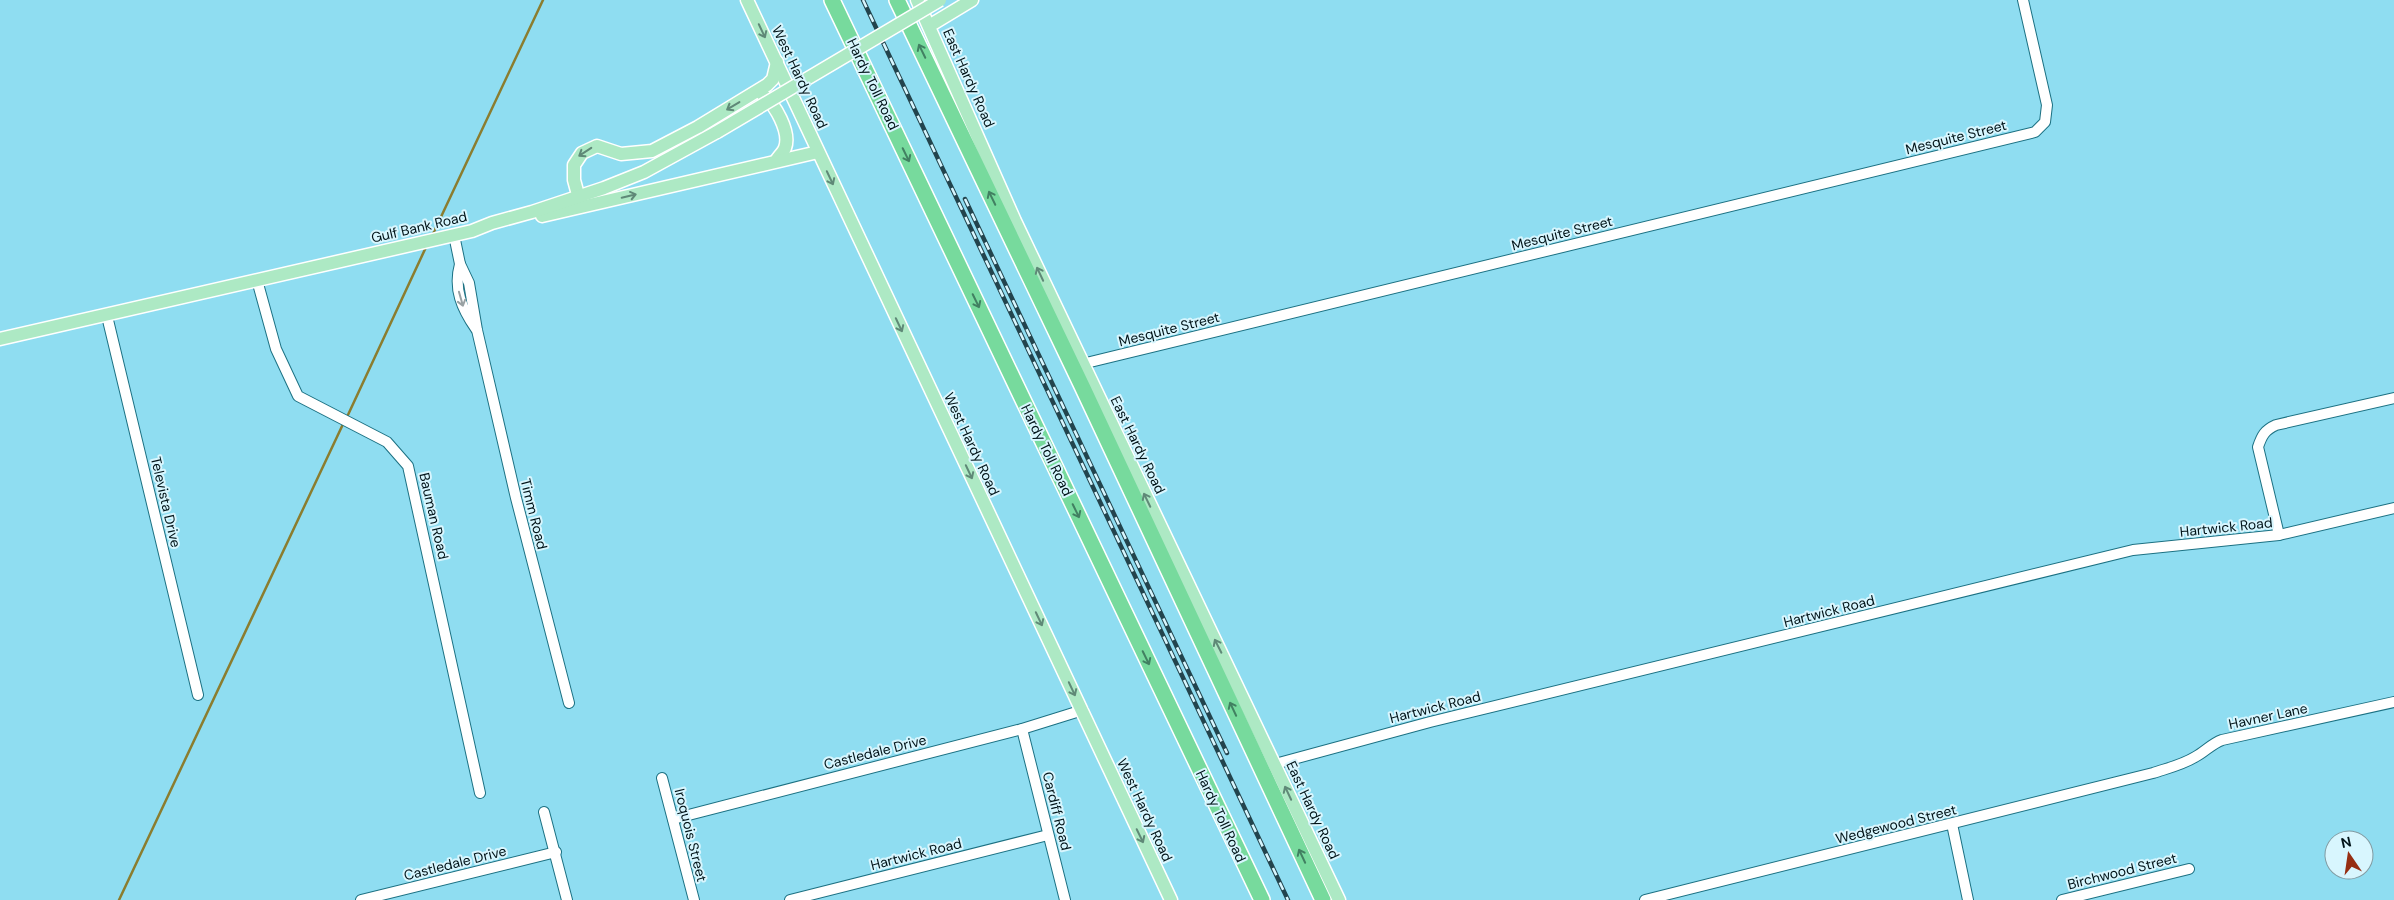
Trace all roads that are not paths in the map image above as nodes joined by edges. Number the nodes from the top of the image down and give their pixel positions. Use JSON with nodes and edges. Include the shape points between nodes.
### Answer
{"nodes":[{"id":1,"x":747,"y":0,"type":"edge"},
{"id":2,"x":832,"y":0,"type":"edge"},
{"id":3,"x":897,"y":0,"type":"edge"},
{"id":4,"x":917,"y":0,"type":"edge"},
{"id":5,"x":940,"y":0,"type":"edge"},
{"id":6,"x":2023,"y":0,"type":"edge"},
{"id":7,"x":969,"y":2,"type":"edge"},
{"id":8,"x":930,"y":26,"type":"junction"},
{"id":9,"x":777,"y":62,"type":"junction"},
{"id":10,"x":752,"y":94,"type":"junction"},
{"id":11,"x":818,"y":152,"type":"junction"},
{"id":12,"x":776,"y":162,"type":"junction"},
{"id":13,"x":580,"y":201,"type":"junction"},
{"id":14,"x":450,"y":236,"type":"junction"},
{"id":15,"x":257,"y":280,"type":"junction"},
{"id":16,"x":107,"y":316,"type":"junction"},
{"id":17,"x":0,"y":339,"type":"edge"},
{"id":18,"x":1082,"y":364,"type":"junction"},
{"id":19,"x":2394,"y":398,"type":"edge"},
{"id":20,"x":2394,"y":508,"type":"edge"},
{"id":21,"x":2279,"y":535,"type":"junction"},
{"id":22,"x":198,"y":695,"type":"dead end"},
{"id":23,"x":2394,"y":702,"type":"edge"},
{"id":24,"x":569,"y":703,"type":"dead end"},
{"id":25,"x":1083,"y":710,"type":"junction"},
{"id":26,"x":1022,"y":729,"type":"junction"},
{"id":27,"x":1275,"y":764,"type":"junction"},
{"id":28,"x":2153,"y":773,"type":"joint"},
{"id":29,"x":662,"y":778,"type":"dead end"},
{"id":30,"x":480,"y":793,"type":"dead end"},
{"id":31,"x":544,"y":812,"type":"dead end"},
{"id":32,"x":673,"y":818,"type":"junction"},
{"id":33,"x":1952,"y":824,"type":"junction"},
{"id":34,"x":1048,"y":835,"type":"junction"},
{"id":35,"x":556,"y":852,"type":"junction"},
{"id":36,"x":2189,"y":869,"type":"dead end"},
{"id":37,"x":361,"y":900,"type":"edge"},
{"id":38,"x":567,"y":900,"type":"edge"},
{"id":39,"x":694,"y":900,"type":"edge"},
{"id":40,"x":790,"y":900,"type":"edge"},
{"id":41,"x":1066,"y":900,"type":"edge"},
{"id":42,"x":1171,"y":900,"type":"edge"},
{"id":43,"x":1262,"y":900,"type":"edge"},
{"id":44,"x":1323,"y":900,"type":"edge"},
{"id":45,"x":1339,"y":900,"type":"edge"},
{"id":46,"x":1645,"y":900,"type":"edge"},
{"id":47,"x":1968,"y":900,"type":"edge"},
{"id":48,"x":2062,"y":900,"type":"edge"}],
"edges":[{"from":1,"to":9,"type":"main road","name":"West Hardy Road","one_way":true},
{"from":2,"to":43,"type":"highway","name":"Hardy Toll Road","one_way":true},
{"from":44,"to":3,"type":"highway","one_way":true},
{"from":4,"to":8,"type":"main road","name":"East Hardy Road"},
{"from":5,"to":7,"type":"main road","via":[[946,6]]},
{"from":5,"to":13,"type":"main road","bridge":true,"via":[[716,132],[644,172]]},
{"from":6,"to":18,"type":"street","name":"Mesquite Street","via":[[2047,105],[2045,122],[2034,132]]},
{"from":7,"to":8,"type":"main road"},
{"from":18,"to":8,"type":"main road","name":"East Hardy Road","one_way":true,"via":[[1014,221]]},
{"from":9,"to":10,"type":"main road","via":[[773,79]]},
{"from":9,"to":11,"type":"main road","name":"West Hardy Road"},
{"from":10,"to":12,"type":"main road","via":[[762,94],[769,99],[786,131],[785,148]]},
{"from":10,"to":13,"type":"main road","one_way":true,"via":[[652,151],[621,154],[597,146],[582,152],[574,165]]},
{"from":11,"to":12,"type":"main road"},
{"from":11,"to":25,"type":"main road","name":"West Hardy Road","one_way":true},
{"from":13,"to":12,"type":"main road","one_way":true},
{"from":13,"to":14,"type":"main road","name":"Gulf Bank Road"},
{"from":14,"to":15,"type":"main road","name":"Gulf Bank Road"},
{"from":14,"to":24,"type":"street","name":"Timm Road","via":[[460,264],[457,284],[461,302],[476,330]]},
{"from":15,"to":16,"type":"main road","name":"Gulf Bank Road"},
{"from":15,"to":30,"type":"street","name":"Bauman Road","via":[[276,349],[298,396],[387,442],[408,466]]},
{"from":16,"to":17,"type":"main road","name":"Gulf Bank Road"},
{"from":16,"to":22,"type":"street","name":"Televista Drive"},
{"from":27,"to":18,"type":"main road","name":"East Hardy Road","one_way":true},
{"from":19,"to":21,"type":"street","via":[[2276,426],[2261,437],[2258,447]]},
{"from":20,"to":21,"type":"street","name":"Hartwick Road"},
{"from":21,"to":27,"type":"street","name":"Hartwick Road","via":[[2134,550],[1438,720]]},
{"from":23,"to":28,"type":"street","name":"Havner Lane","via":[[2222,740],[2182,764]]},
{"from":25,"to":26,"type":"street","name":"Castledale Drive"},
{"from":25,"to":42,"type":"main road","name":"West Hardy Road","one_way":true},
{"from":26,"to":32,"type":"street","name":"Castledale Drive"},
{"from":26,"to":34,"type":"street","name":"Cardiff Road"},
{"from":45,"to":27,"type":"main road","name":"East Hardy Road","one_way":true},
{"from":28,"to":33,"type":"street","name":"Wedgewood Street"},
{"from":29,"to":32,"type":"street","name":"Iroquois Street"},
{"from":31,"to":35,"type":"street"},
{"from":32,"to":39,"type":"street","name":"Iroquois Street"},
{"from":33,"to":46,"type":"street","name":"Wedgewood Street"},
{"from":33,"to":47,"type":"street"},
{"from":34,"to":40,"type":"street","name":"Hartwick Road"},
{"from":34,"to":41,"type":"street","name":"Cardiff Road"},
{"from":35,"to":37,"type":"street","name":"Castledale Drive"},
{"from":35,"to":38,"type":"street"},
{"from":36,"to":48,"type":"street","name":"Birchwood Street"}]}
